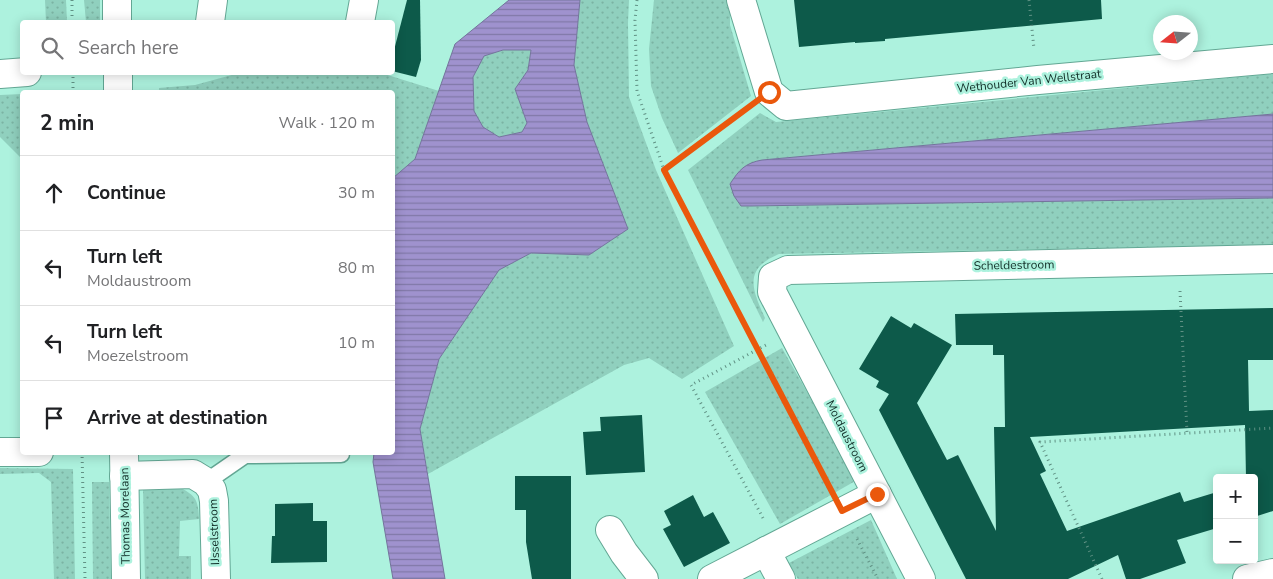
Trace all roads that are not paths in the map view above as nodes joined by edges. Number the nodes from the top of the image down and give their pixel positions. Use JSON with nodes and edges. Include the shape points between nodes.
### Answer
{"nodes":[{"id":1,"x":117,"y":0,"type":"edge"},
{"id":2,"x":213,"y":0,"type":"edge"},
{"id":3,"x":364,"y":0,"type":"edge"},
{"id":4,"x":741,"y":0,"type":"edge"},
{"id":5,"x":117,"y":20,"type":"edge"},
{"id":6,"x":210,"y":20,"type":"edge"},
{"id":7,"x":360,"y":20,"type":"edge"},
{"id":8,"x":1273,"y":58,"type":"edge"},
{"id":9,"x":20,"y":73,"type":"edge"},
{"id":10,"x":0,"y":74,"type":"edge"},
{"id":11,"x":118,"y":75,"type":"edge"},
{"id":12,"x":118,"y":90,"type":"edge"},
{"id":13,"x":1273,"y":259,"type":"edge"},
{"id":14,"x":772,"y":292,"type":"joint"},
{"id":15,"x":0,"y":452,"type":"edge"},
{"id":16,"x":20,"y":452,"type":"edge"},
{"id":17,"x":245,"y":455,"type":"edge"},
{"id":18,"x":232,"y":459,"type":"edge"},
{"id":19,"x":124,"y":464,"type":"edge"},
{"id":20,"x":206,"y":482,"type":"junction"},
{"id":21,"x":877,"y":494,"type":"junction"},
{"id":22,"x":610,"y":530,"type":"dead end"},
{"id":23,"x":772,"y":548,"type":"junction"},
{"id":24,"x":1273,"y":573,"type":"edge"},
{"id":25,"x":126,"y":579,"type":"edge"},
{"id":26,"x":216,"y":579,"type":"edge"},
{"id":27,"x":644,"y":579,"type":"edge"},
{"id":28,"x":712,"y":579,"type":"edge"},
{"id":29,"x":780,"y":579,"type":"edge"},
{"id":30,"x":922,"y":579,"type":"edge"},
{"id":31,"x":1247,"y":579,"type":"edge"}],
"edges":[{"from":1,"to":5,"type":"street"},
{"from":2,"to":6,"type":"street"},
{"from":3,"to":7,"type":"street"},
{"from":4,"to":8,"type":"street","name":"Wethouder Van Wellstraat","via":[[778,99],[1038,80]]},
{"from":9,"to":10,"type":"street"},
{"from":11,"to":12,"type":"street"},
{"from":13,"to":14,"type":"street","name":"Scheldestroom","via":[[788,270],[773,277]]},
{"from":14,"to":21,"type":"street","name":"Moldaustroom"},
{"from":15,"to":16,"type":"street"},
{"from":17,"to":18,"type":"lane"},
{"from":18,"to":20,"type":"lane"},
{"from":19,"to":20,"type":"street","name":"IJsselstroom","via":[[193,474]]},
{"from":19,"to":25,"type":"street","name":"Thomas Morelaan"},
{"from":20,"to":26,"type":"street","name":"IJsselstroom","via":[[214,501]]},
{"from":21,"to":23,"type":"street"},
{"from":21,"to":30,"type":"street","name":"Moldaustroom"},
{"from":22,"to":27,"type":"street"},
{"from":23,"to":28,"type":"street"},
{"from":23,"to":29,"type":"street"},
{"from":24,"to":31,"type":"street"}]}
